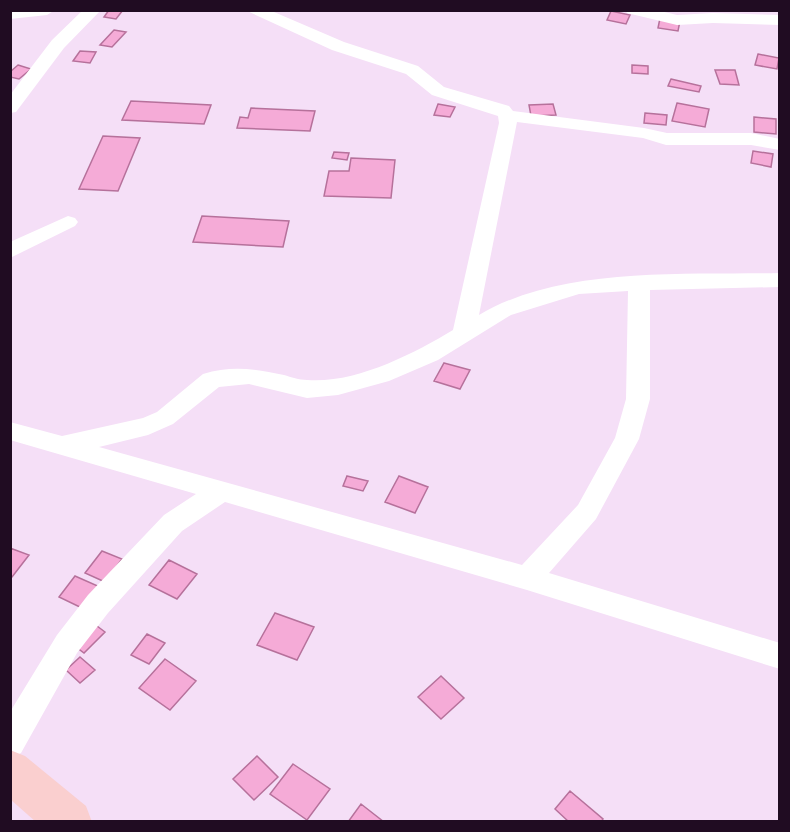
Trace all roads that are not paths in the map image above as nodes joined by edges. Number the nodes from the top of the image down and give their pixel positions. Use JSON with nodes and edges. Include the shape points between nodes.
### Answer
{"nodes":[{"id":1,"x":47,"y":10,"type":"edge"},
{"id":2,"x":93,"y":10,"type":"edge"},
{"id":3,"x":252,"y":10,"type":"edge"},
{"id":4,"x":633,"y":10,"type":"edge"},
{"id":5,"x":10,"y":14,"type":"edge"},
{"id":6,"x":772,"y":17,"type":"edge"},
{"id":7,"x":780,"y":36,"type":"edge"},
{"id":8,"x":10,"y":108,"type":"edge"},
{"id":9,"x":507,"y":115,"type":"junction"},
{"id":10,"x":780,"y":145,"type":"edge"},
{"id":11,"x":68,"y":222,"type":"dead end"},
{"id":12,"x":10,"y":251,"type":"edge"},
{"id":13,"x":780,"y":280,"type":"edge"},
{"id":14,"x":639,"y":283,"type":"junction"},
{"id":15,"x":464,"y":332,"type":"junction"},
{"id":16,"x":10,"y":431,"type":"edge"},
{"id":17,"x":61,"y":445,"type":"junction"},
{"id":18,"x":220,"y":492,"type":"junction"},
{"id":19,"x":527,"y":578,"type":"junction"},
{"id":20,"x":780,"y":656,"type":"edge"},
{"id":21,"x":10,"y":743,"type":"edge"},
{"id":22,"x":10,"y":771,"type":"edge"},
{"id":23,"x":48,"y":814,"type":"edge"}],
"edges":[{"from":1,"to":5,"type":"street"},
{"from":2,"to":8,"type":"street","via":[[58,44]]},
{"from":3,"to":9,"type":"street","via":[[338,46],[412,70],[438,91],[503,110]]},
{"from":4,"to":6,"type":"street","via":[[676,20]]},
{"from":6,"to":7,"type":"street"},
{"from":9,"to":10,"type":"street","via":[[666,139],[751,139]]},
{"from":9,"to":15,"type":"street","via":[[495,194]]},
{"from":11,"to":12,"type":"street"},
{"from":13,"to":14,"type":"street"},
{"from":14,"to":15,"type":"street","via":[[578,287],[503,310]]},
{"from":14,"to":19,"type":"street","via":[[638,399],[627,439],[587,512]]},
{"from":15,"to":17,"type":"street","via":[[430,354],[381,375],[338,386],[307,389],[249,376],[210,380],[165,418],[148,426]]},
{"from":16,"to":17,"type":"street"},
{"from":17,"to":18,"type":"street"},
{"from":18,"to":19,"type":"street"},
{"from":18,"to":21,"type":"street","via":[[173,523],[98,604],[67,644]]},
{"from":19,"to":20,"type":"street"},
{"from":22,"to":23,"type":"main road"}]}
